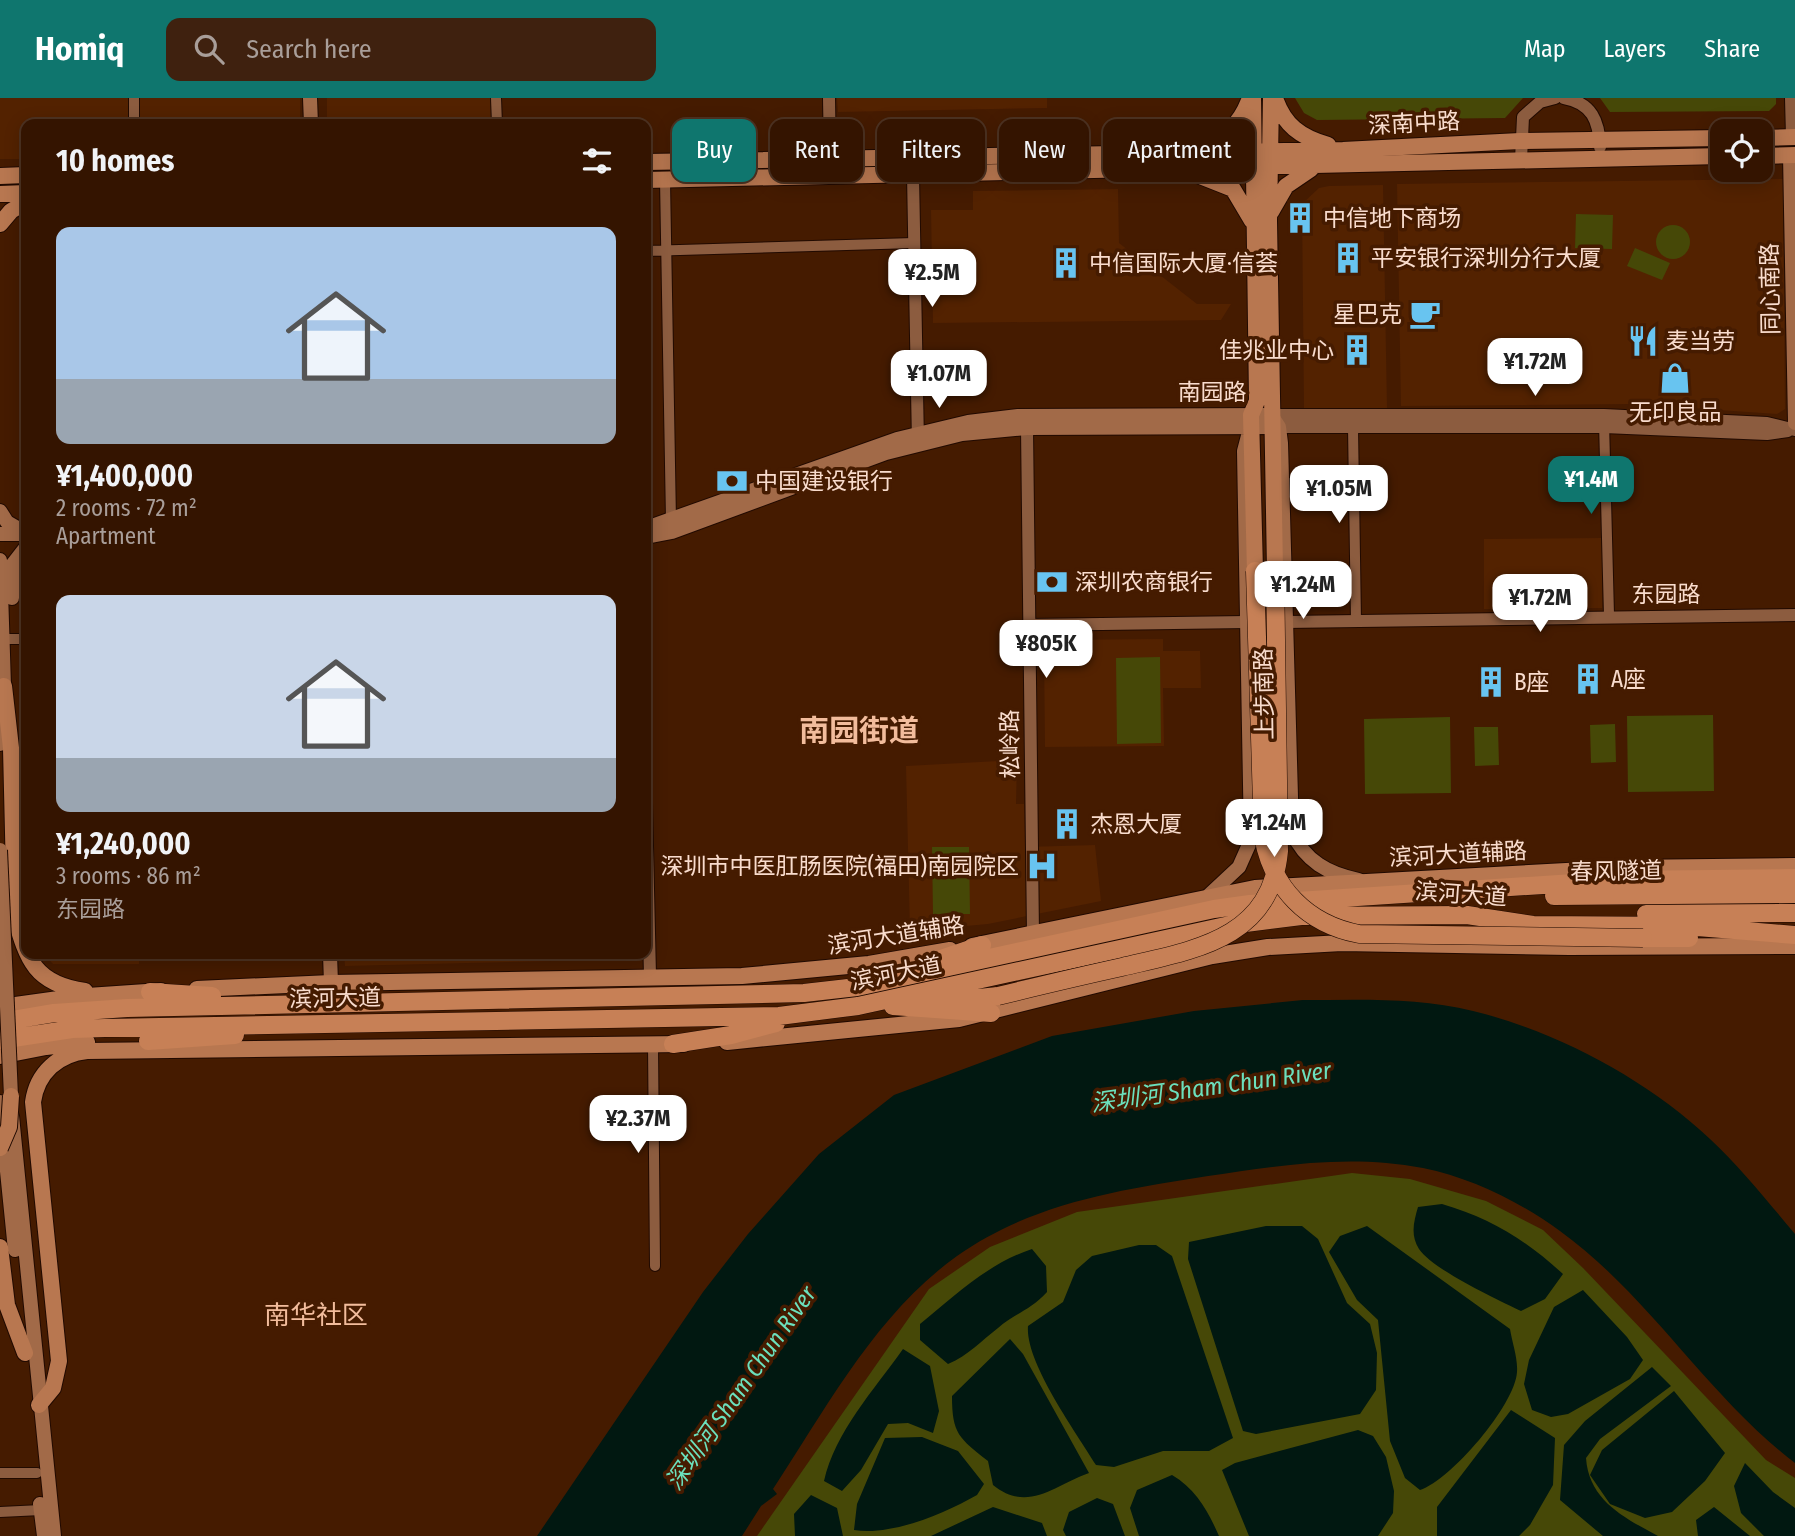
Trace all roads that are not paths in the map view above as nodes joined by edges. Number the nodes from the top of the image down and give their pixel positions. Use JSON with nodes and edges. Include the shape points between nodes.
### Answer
{"nodes":[{"id":1,"x":134,"y":98,"type":"edge"},
{"id":2,"x":310,"y":98,"type":"edge"},
{"id":3,"x":318,"y":98,"type":"edge"},
{"id":4,"x":496,"y":98,"type":"edge"},
{"id":5,"x":822,"y":98,"type":"edge"},
{"id":6,"x":829,"y":98,"type":"edge"},
{"id":7,"x":1252,"y":98,"type":"edge"},
{"id":8,"x":1273,"y":98,"type":"edge"},
{"id":9,"x":1555,"y":98,"type":"edge"},
{"id":10,"x":1564,"y":98,"type":"edge"},
{"id":11,"x":1791,"y":98,"type":"edge"},
{"id":12,"x":134,"y":119,"type":"edge"},
{"id":13,"x":311,"y":119,"type":"edge"},
{"id":14,"x":318,"y":119,"type":"edge"},
{"id":15,"x":496,"y":119,"type":"edge"},
{"id":16,"x":822,"y":119,"type":"edge"},
{"id":17,"x":829,"y":119,"type":"edge"},
{"id":18,"x":1240,"y":119,"type":"edge"},
{"id":19,"x":1793,"y":137,"type":"edge"},
{"id":20,"x":1710,"y":138,"type":"edge"},
{"id":21,"x":1773,"y":138,"type":"edge"},
{"id":22,"x":1599,"y":140,"type":"junction"},
{"id":23,"x":1520,"y":141,"type":"junction"},
{"id":24,"x":1255,"y":150,"type":"edge"},
{"id":25,"x":1262,"y":150,"type":"junction"},
{"id":26,"x":1343,"y":150,"type":"junction"},
{"id":27,"x":1103,"y":152,"type":"edge"},
{"id":28,"x":1793,"y":155,"type":"edge"},
{"id":29,"x":1710,"y":156,"type":"edge"},
{"id":30,"x":1773,"y":156,"type":"edge"},
{"id":31,"x":863,"y":157,"type":"edge"},
{"id":32,"x":1600,"y":158,"type":"junction"},
{"id":33,"x":770,"y":160,"type":"edge"},
{"id":34,"x":1521,"y":160,"type":"junction"},
{"id":35,"x":651,"y":162,"type":"edge"},
{"id":36,"x":1324,"y":166,"type":"junction"},
{"id":37,"x":1255,"y":168,"type":"edge"},
{"id":38,"x":1262,"y":168,"type":"junction"},
{"id":39,"x":1103,"y":171,"type":"edge"},
{"id":40,"x":985,"y":173,"type":"edge"},
{"id":41,"x":21,"y":175,"type":"edge"},
{"id":42,"x":0,"y":176,"type":"edge"},
{"id":43,"x":770,"y":178,"type":"edge"},
{"id":44,"x":651,"y":180,"type":"edge"},
{"id":45,"x":665,"y":180,"type":"junction"},
{"id":46,"x":913,"y":182,"type":"edge"},
{"id":47,"x":1216,"y":182,"type":"edge"},
{"id":48,"x":21,"y":193,"type":"edge"},
{"id":49,"x":0,"y":194,"type":"edge"},
{"id":50,"x":21,"y":205,"type":"edge"},
{"id":51,"x":1261,"y":223,"type":"junction"},
{"id":52,"x":0,"y":224,"type":"edge"},
{"id":53,"x":914,"y":243,"type":"junction"},
{"id":54,"x":667,"y":250,"type":"junction"},
{"id":55,"x":651,"y":251,"type":"edge"},
{"id":56,"x":1251,"y":421,"type":"junction"},
{"id":57,"x":1604,"y":421,"type":"junction"},
{"id":58,"x":1274,"y":423,"type":"junction"},
{"id":59,"x":1795,"y":423,"type":"edge"},
{"id":60,"x":1353,"y":427,"type":"junction"},
{"id":61,"x":1027,"y":428,"type":"junction"},
{"id":62,"x":918,"y":438,"type":"junction"},
{"id":63,"x":0,"y":511,"type":"edge"},
{"id":64,"x":671,"y":521,"type":"junction"},
{"id":65,"x":651,"y":527,"type":"edge"},
{"id":66,"x":21,"y":531,"type":"edge"},
{"id":67,"x":0,"y":534,"type":"edge"},
{"id":68,"x":21,"y":534,"type":"edge"},
{"id":69,"x":651,"y":536,"type":"edge"},
{"id":70,"x":0,"y":543,"type":"edge"},
{"id":71,"x":21,"y":545,"type":"edge"},
{"id":72,"x":21,"y":552,"type":"edge"},
{"id":73,"x":0,"y":568,"type":"edge"},
{"id":74,"x":1275,"y":570,"type":"joint"},
{"id":75,"x":1255,"y":571,"type":"joint"},
{"id":76,"x":1609,"y":615,"type":"junction"},
{"id":77,"x":1795,"y":615,"type":"edge"},
{"id":78,"x":1247,"y":622,"type":"junction"},
{"id":79,"x":1285,"y":622,"type":"junction"},
{"id":80,"x":1356,"y":622,"type":"junction"},
{"id":81,"x":1029,"y":625,"type":"junction"},
{"id":82,"x":3,"y":639,"type":"junction"},
{"id":83,"x":21,"y":639,"type":"edge"},
{"id":84,"x":4,"y":686,"type":"junction"},
{"id":85,"x":0,"y":744,"type":"edge"},
{"id":86,"x":19,"y":767,"type":"edge"},
{"id":87,"x":1290,"y":819,"type":"junction"},
{"id":88,"x":1251,"y":823,"type":"junction"},
{"id":89,"x":0,"y":850,"type":"edge"},
{"id":90,"x":1795,"y":866,"type":"edge"},
{"id":91,"x":1795,"y":878,"type":"edge"},
{"id":92,"x":1374,"y":882,"type":"junction"},
{"id":93,"x":1438,"y":894,"type":"junction"},
{"id":94,"x":1795,"y":894,"type":"edge"},
{"id":95,"x":1209,"y":895,"type":"junction"},
{"id":96,"x":19,"y":909,"type":"edge"},
{"id":97,"x":1795,"y":913,"type":"edge"},
{"id":98,"x":1467,"y":915,"type":"junction"},
{"id":99,"x":1033,"y":934,"type":"junction"},
{"id":100,"x":1795,"y":936,"type":"edge"},
{"id":101,"x":982,"y":945,"type":"junction"},
{"id":102,"x":1795,"y":946,"type":"edge"},
{"id":103,"x":28,"y":959,"type":"edge"},
{"id":104,"x":330,"y":959,"type":"edge"},
{"id":105,"x":650,"y":959,"type":"edge"},
{"id":106,"x":0,"y":971,"type":"edge"},
{"id":107,"x":650,"y":976,"type":"junction"},
{"id":108,"x":331,"y":983,"type":"junction"},
{"id":109,"x":857,"y":988,"type":"junction"},
{"id":110,"x":150,"y":992,"type":"junction"},
{"id":111,"x":115,"y":993,"type":"junction"},
{"id":112,"x":303,"y":1004,"type":"junction"},
{"id":113,"x":994,"y":1004,"type":"junction"},
{"id":114,"x":858,"y":1006,"type":"junction"},
{"id":115,"x":0,"y":1007,"type":"edge"},
{"id":116,"x":833,"y":1010,"type":"junction"},
{"id":117,"x":0,"y":1022,"type":"edge"},
{"id":118,"x":308,"y":1023,"type":"junction"},
{"id":119,"x":0,"y":1040,"type":"edge"},
{"id":120,"x":148,"y":1041,"type":"junction"},
{"id":121,"x":673,"y":1044,"type":"junction"},
{"id":122,"x":653,"y":1045,"type":"junction"},
{"id":123,"x":83,"y":1047,"type":"junction"},
{"id":124,"x":229,"y":1048,"type":"junction"},
{"id":125,"x":0,"y":1056,"type":"edge"},
{"id":126,"x":5,"y":1099,"type":"edge"},
{"id":127,"x":0,"y":1148,"type":"edge"},
{"id":128,"x":0,"y":1247,"type":"edge"},
{"id":129,"x":655,"y":1266,"type":"dead end"},
{"id":130,"x":25,"y":1353,"type":"junction"},
{"id":131,"x":39,"y":1405,"type":"junction"},
{"id":132,"x":0,"y":1473,"type":"edge"},
{"id":133,"x":37,"y":1473,"type":"junction"},
{"id":134,"x":41,"y":1510,"type":"junction"},
{"id":135,"x":0,"y":1512,"type":"edge"},
{"id":136,"x":44,"y":1536,"type":"edge"},
{"id":137,"x":54,"y":1536,"type":"edge"}],
"edges":[{"from":1,"to":12,"type":"street"},
{"from":2,"to":13,"type":"main road"},
{"from":3,"to":14,"type":"main road"},
{"from":4,"to":15,"type":"street"},
{"from":5,"to":16,"type":"street"},
{"from":6,"to":17,"type":"street"},
{"from":7,"to":18,"type":"main road"},
{"from":7,"to":25,"type":"main road"},
{"from":8,"to":25,"type":"main road"},
{"from":8,"to":26,"type":"main road","via":[[1296,132]]},
{"from":9,"to":23,"type":"street","via":[[1527,111]]},
{"from":10,"to":22,"type":"street","via":[[1591,112],[1598,123]]},
{"from":11,"to":19,"type":"street"},
{"from":19,"to":21,"type":"main road"},
{"from":20,"to":22,"type":"main road","name":"深南中路"},
{"from":22,"to":23,"type":"main road","name":"深南中路"},
{"from":22,"to":32,"type":"street"},
{"from":23,"to":26,"type":"main road","name":"深南中路"},
{"from":23,"to":34,"type":"street"},
{"from":24,"to":25,"type":"main road","name":"深南中路"},
{"from":25,"to":26,"type":"main road","name":"深南中路"},
{"from":25,"to":38,"type":"main road","name":"上步南路"},
{"from":27,"to":31,"type":"main road","name":"深南中路"},
{"from":28,"to":30,"type":"main road"},
{"from":28,"to":59,"type":"main road","name":"同心南路"},
{"from":29,"to":32,"type":"main road","name":"深南中路"},
{"from":32,"to":34,"type":"main road","name":"深南中路"},
{"from":33,"to":35,"type":"main road","name":"深南中路"},
{"from":34,"to":36,"type":"main road","name":"深南中路"},
{"from":36,"to":38,"type":"main road","name":"深南中路"},
{"from":36,"to":51,"type":"main road","via":[[1291,180]]},
{"from":37,"to":38,"type":"main road","name":"深南中路"},
{"from":38,"to":51,"type":"main road","name":"上步南路"},
{"from":39,"to":40,"type":"main road","name":"深南中路"},
{"from":41,"to":42,"type":"main road"},
{"from":43,"to":45,"type":"main road","name":"深南中路"},
{"from":44,"to":45,"type":"main road","name":"深南中路"},
{"from":45,"to":54,"type":"street"},
{"from":46,"to":53,"type":"street"},
{"from":47,"to":51,"type":"main road","via":[[1233,189]]},
{"from":48,"to":49,"type":"main road"},
{"from":50,"to":52,"type":"main road"},
{"from":51,"to":56,"type":"main road","name":"上步南路","via":[[1256,401]]},
{"from":51,"to":58,"type":"main road","name":"上步南路"},
{"from":53,"to":54,"type":"street"},
{"from":53,"to":62,"type":"street"},
{"from":54,"to":55,"type":"street"},
{"from":54,"to":64,"type":"street"},
{"from":56,"to":58,"type":"main road","name":"南园路"},
{"from":56,"to":61,"type":"main road","name":"南园路"},
{"from":56,"to":62,"type":"main road","name":"南园路","via":[[1018,416]]},
{"from":56,"to":75,"type":"main road","name":"上步南路"},
{"from":56,"to":78,"type":"main road","name":"上步南路","via":[[1244,451]]},
{"from":57,"to":57,"type":"street","name":"南园路","via":[[1767,434],[1795,430],[1767,424]]},
{"from":57,"to":58,"type":"street","name":"南园路"},
{"from":57,"to":60,"type":"street","name":"南园路"},
{"from":57,"to":76,"type":"street"},
{"from":58,"to":60,"type":"street","name":"南园路"},
{"from":58,"to":74,"type":"main road","name":"上步南路"},
{"from":58,"to":79,"type":"main road","name":"上步南路"},
{"from":60,"to":80,"type":"street"},
{"from":61,"to":62,"type":"main road","name":"南园路"},
{"from":61,"to":81,"type":"street","name":"松岭路"},
{"from":62,"to":64,"type":"main road","name":"南园路"},
{"from":62,"to":69,"type":"main road","name":"南园路"},
{"from":63,"to":66,"type":"main road"},
{"from":64,"to":65,"type":"main road","name":"南园路"},
{"from":67,"to":68,"type":"main road"},
{"from":70,"to":71,"type":"main road"},
{"from":72,"to":82,"type":"main road","via":[[12,565],[12,614]]},
{"from":73,"to":82,"type":"main road"},
{"from":74,"to":113,"type":"highway","bridge":true,"via":[[1279,851],[1271,887],[1258,909],[1239,927],[1204,947]]},
{"from":75,"to":100,"type":"highway","bridge":true,"via":[[1264,836],[1272,866],[1300,908],[1327,925],[1359,934]]},
{"from":76,"to":77,"type":"street","name":"东园路"},
{"from":76,"to":80,"type":"street","name":"东园路"},
{"from":78,"to":81,"type":"street"},
{"from":78,"to":88,"type":"main road","name":"上步南路"},
{"from":79,"to":80,"type":"street","name":"东园路"},
{"from":79,"to":87,"type":"main road","name":"上步南路"},
{"from":81,"to":99,"type":"street","name":"松岭路"},
{"from":82,"to":83,"type":"street"},
{"from":82,"to":84,"type":"main road"},
{"from":84,"to":85,"type":"main road"},
{"from":84,"to":86,"type":"main road"},
{"from":86,"to":96,"type":"main road"},
{"from":87,"to":88,"type":"main road","via":[[1285,835],[1274,841],[1261,839]]},
{"from":87,"to":92,"type":"main road","name":"上步南路","via":[[1297,843],[1313,862],[1339,875]]},
{"from":88,"to":95,"type":"main road","name":"上步南路","via":[[1245,856]]},
{"from":89,"to":126,"type":"main road","bridge":true},
{"from":90,"to":92,"type":"main road","name":"滨河大道辅路","via":[[1622,868]]},
{"from":91,"to":93,"type":"highway","name":"滨河大道","via":[[1620,880]]},
{"from":92,"to":95,"type":"main road","name":"滨河大道辅路"},
{"from":93,"to":94,"type":"highway","name":"春风隧道"},
{"from":93,"to":109,"type":"highway","name":"滨河大道","via":[[1214,909]]},
{"from":95,"to":99,"type":"main road","name":"滨河大道辅路"},
{"from":96,"to":106,"type":"main road","via":[[14,961]]},
{"from":97,"to":98,"type":"highway","name":"春风隧道"},
{"from":98,"to":100,"type":"highway","name":"滨河大道","via":[[1533,925],[1685,926]]},
{"from":98,"to":114,"type":"highway","name":"滨河大道","via":[[1301,916],[1255,921]]},
{"from":99,"to":101,"type":"main road","name":"滨河大道辅路"},
{"from":101,"to":107,"type":"main road","name":"滨河大道辅路","via":[[815,971]]},
{"from":101,"to":109,"type":"highway"},
{"from":102,"to":113,"type":"main road","via":[[1299,944],[1212,956]]},
{"from":103,"to":111,"type":"main road","via":[[44,976],[80,990]]},
{"from":104,"to":108,"type":"main road"},
{"from":105,"to":107,"type":"street"},
{"from":107,"to":108,"type":"main road","name":"滨河大道辅路"},
{"from":108,"to":110,"type":"main road","name":"滨河大道辅路"},
{"from":109,"to":112,"type":"highway","name":"滨河大道","via":[[768,995]]},
{"from":110,"to":111,"type":"main road","name":"滨河大道辅路"},
{"from":110,"to":112,"type":"highway"},
{"from":111,"to":115,"type":"main road","name":"滨河大道辅路"},
{"from":112,"to":117,"type":"highway","name":"滨河大道","via":[[90,1009]]},
{"from":113,"to":114,"type":"highway"},
{"from":113,"to":121,"type":"main road","via":[[958,1019]]},
{"from":114,"to":116,"type":"highway","name":"滨河大道"},
{"from":116,"to":118,"type":"highway","name":"滨河大道","via":[[725,1018]]},
{"from":116,"to":121,"type":"highway"},
{"from":118,"to":119,"type":"highway","name":"滨河大道","via":[[72,1029]]},
{"from":118,"to":120,"type":"highway","via":[[226,1036]]},
{"from":120,"to":123,"type":"main road"},
{"from":120,"to":124,"type":"main road"},
{"from":121,"to":122,"type":"main road"},
{"from":122,"to":124,"type":"main road"},
{"from":122,"to":129,"type":"street"},
{"from":123,"to":124,"type":"main road"},
{"from":123,"to":125,"type":"main road"},
{"from":123,"to":131,"type":"main road","via":[[57,1051],[40,1065],[28,1082],[23,1101],[48,1354]]},
{"from":126,"to":127,"type":"main road","bridge":true,"via":[[9,1126]]},
{"from":126,"to":130,"type":"main road"},
{"from":126,"to":131,"type":"main road","bridge":true},
{"from":128,"to":130,"type":"main road","via":[[7,1305]]},
{"from":130,"to":133,"type":"main road"},
{"from":131,"to":137,"type":"main road"},
{"from":132,"to":133,"type":"street"},
{"from":133,"to":134,"type":"main road"},
{"from":134,"to":135,"type":"street"},
{"from":134,"to":136,"type":"main road"}]}
